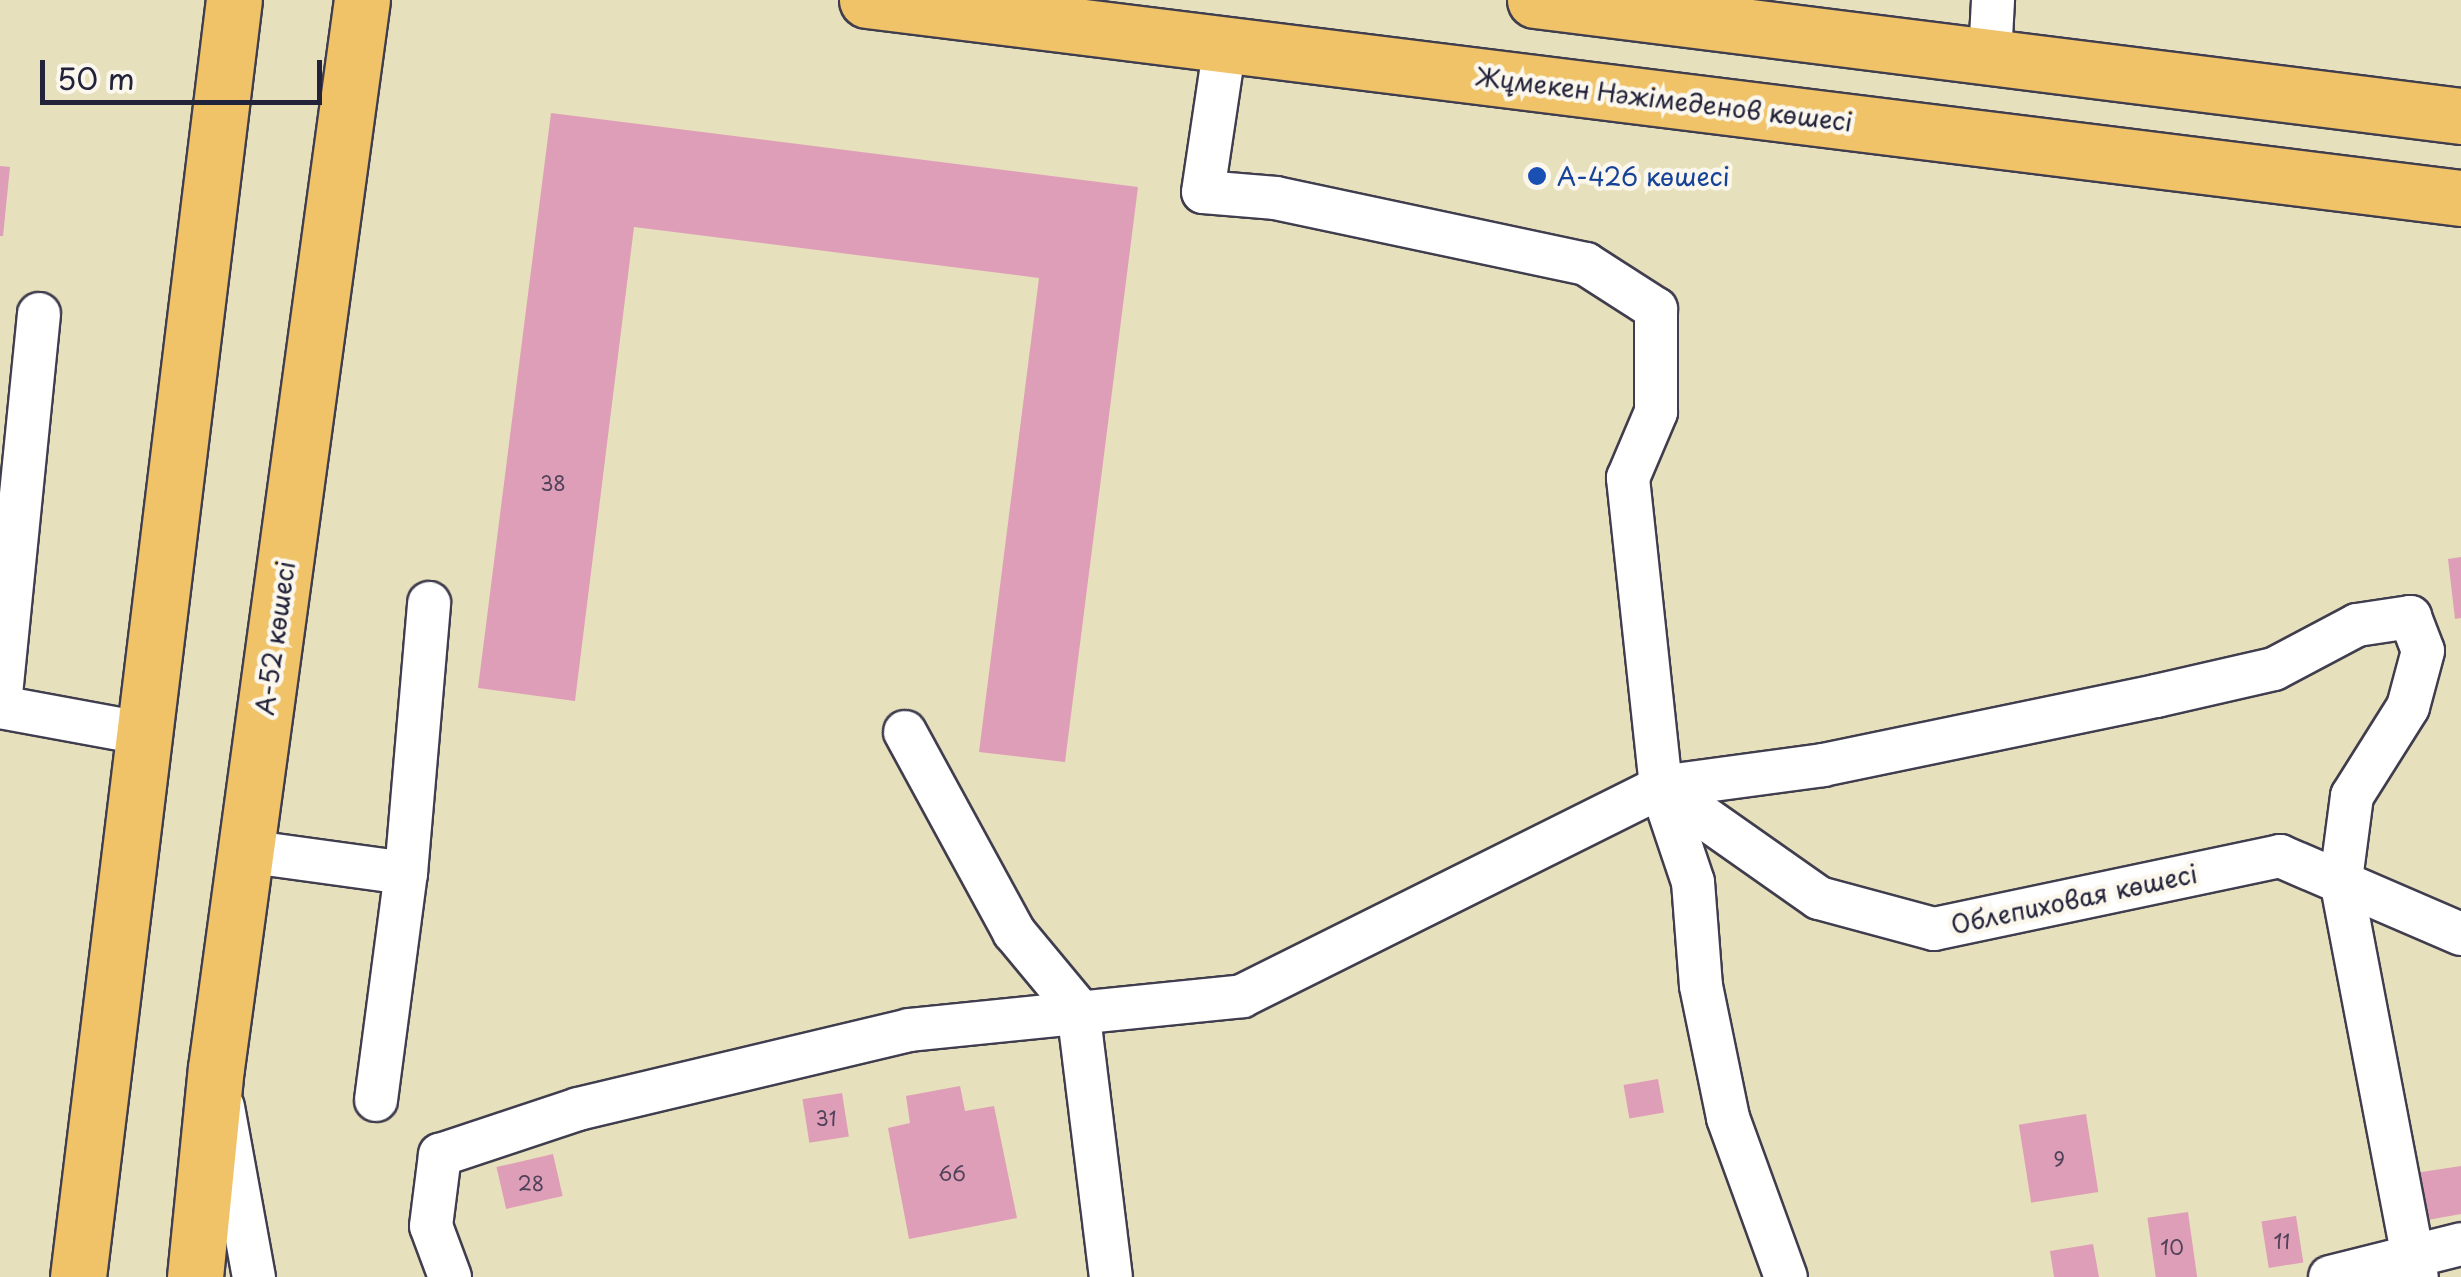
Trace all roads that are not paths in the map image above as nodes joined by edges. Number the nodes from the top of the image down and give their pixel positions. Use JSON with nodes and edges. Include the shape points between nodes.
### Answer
{"nodes":[{"id":1,"x":234,"y":0,"type":"edge"},
{"id":2,"x":362,"y":0,"type":"edge"},
{"id":3,"x":867,"y":0,"type":"edge"},
{"id":4,"x":1535,"y":0,"type":"edge"},
{"id":5,"x":1993,"y":0,"type":"edge"},
{"id":6,"x":1225,"y":44,"type":"junction"},
{"id":7,"x":1990,"y":56,"type":"junction"},
{"id":8,"x":2461,"y":116,"type":"edge"},
{"id":9,"x":2461,"y":198,"type":"edge"},
{"id":10,"x":39,"y":314,"type":"dead end"},
{"id":11,"x":428,"y":603,"type":"dead end"},
{"id":12,"x":0,"y":707,"type":"edge"},
{"id":13,"x":905,"y":732,"type":"dead end"},
{"id":14,"x":142,"y":733,"type":"junction"},
{"id":15,"x":1661,"y":787,"type":"junction"},
{"id":16,"x":246,"y":851,"type":"junction"},
{"id":17,"x":406,"y":873,"type":"junction"},
{"id":18,"x":2341,"y":880,"type":"junction"},
{"id":19,"x":2461,"y":934,"type":"edge"},
{"id":20,"x":1078,"y":1009,"type":"junction"},
{"id":21,"x":216,"y":1068,"type":"junction"},
{"id":22,"x":376,"y":1100,"type":"dead end"},
{"id":23,"x":2461,"y":1244,"type":"edge"},
{"id":24,"x":2415,"y":1267,"type":"edge"},
{"id":25,"x":78,"y":1277,"type":"edge"},
{"id":26,"x":195,"y":1277,"type":"edge"},
{"id":27,"x":254,"y":1277,"type":"edge"},
{"id":28,"x":450,"y":1277,"type":"edge"},
{"id":29,"x":1111,"y":1277,"type":"edge"},
{"id":30,"x":1786,"y":1277,"type":"edge"},
{"id":31,"x":2330,"y":1277,"type":"edge"}],
"edges":[{"from":1,"to":14,"type":"main road"},
{"from":2,"to":16,"type":"main road","name":"А-52 көшесі"},
{"from":3,"to":6,"type":"main road","name":"Жұмекен Нәжімеденов көшесі"},
{"from":4,"to":7,"type":"main road"},
{"from":5,"to":7,"type":"street"},
{"from":6,"to":9,"type":"main road","name":"Жұмекен Нәжімеденов көшесі"},
{"from":6,"to":15,"type":"street","via":[[1203,192],[1276,198],[1586,264],[1656,309],[1656,412],[1628,478]]},
{"from":7,"to":8,"type":"main road"},
{"from":10,"to":12,"type":"street"},
{"from":11,"to":17,"type":"street"},
{"from":12,"to":14,"type":"street"},
{"from":13,"to":20,"type":"street","via":[[1014,932]]},
{"from":14,"to":25,"type":"main road"},
{"from":15,"to":18,"type":"street","name":"Облепиховая көшесі","via":[[1818,898],[1934,929],[2280,856]]},
{"from":15,"to":18,"type":"street","via":[[1824,765],[2156,696],[2274,669],[2357,624],[2410,617],[2423,651],[2408,707],[2352,796]]},
{"from":15,"to":20,"type":"street","via":[[1242,996]]},
{"from":15,"to":30,"type":"street","via":[[1693,882],[1701,986],[1728,1118]]},
{"from":16,"to":17,"type":"street"},
{"from":16,"to":21,"type":"main road","name":"А-52 көшесі"},
{"from":17,"to":22,"type":"street"},
{"from":18,"to":19,"type":"street","name":"Облепиховая көшесі","via":[[2439,930]]},
{"from":18,"to":24,"type":"street"},
{"from":20,"to":28,"type":"street","via":[[908,1030],[578,1109],[440,1155],[431,1226]]},
{"from":20,"to":29,"type":"street"},
{"from":21,"to":26,"type":"main road","name":"А-52 көшесі"},
{"from":21,"to":27,"type":"street"},
{"from":23,"to":24,"type":"street"},
{"from":24,"to":31,"type":"street"}]}
